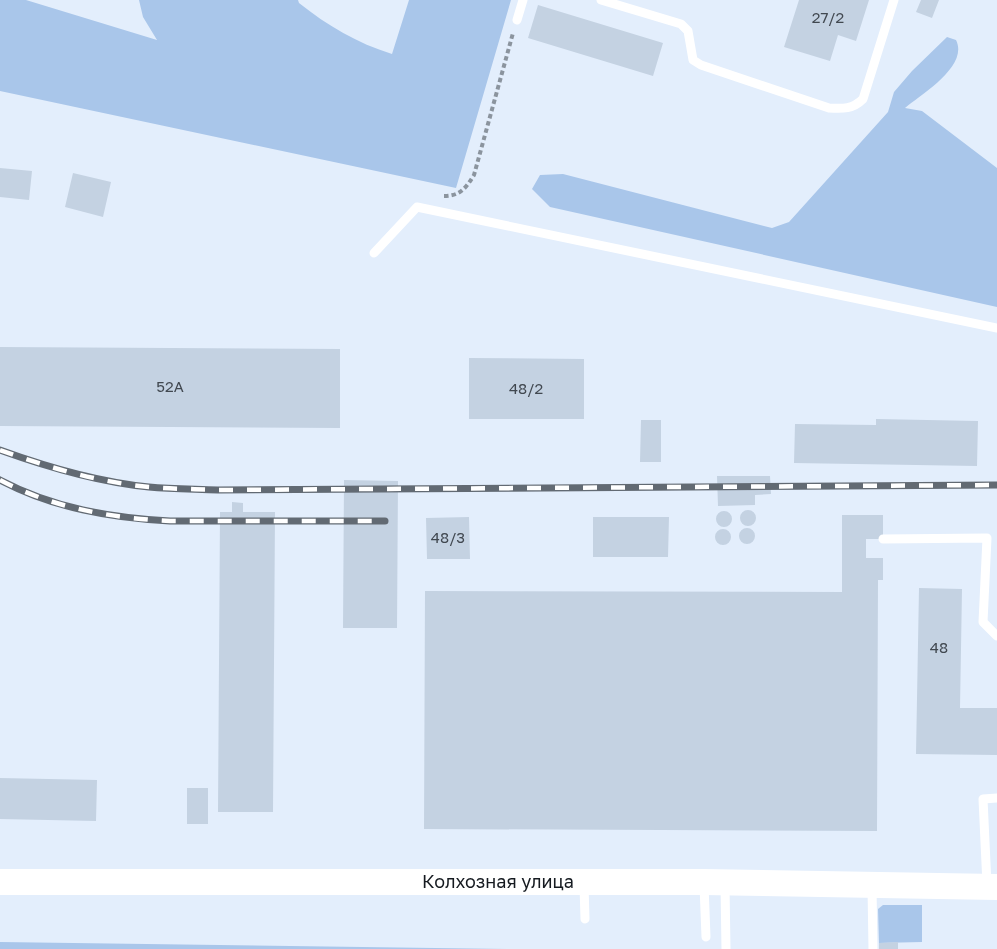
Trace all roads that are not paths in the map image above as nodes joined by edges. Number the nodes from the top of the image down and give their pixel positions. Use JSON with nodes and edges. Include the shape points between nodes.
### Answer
{"nodes":[{"id":1,"x":523,"y":0,"type":"edge"},
{"id":2,"x":601,"y":0,"type":"edge"},
{"id":3,"x":894,"y":0,"type":"edge"},
{"id":4,"x":517,"y":20,"type":"road end"},
{"id":5,"x":374,"y":253,"type":"dead end"},
{"id":6,"x":997,"y":328,"type":"edge"},
{"id":7,"x":883,"y":539,"type":"dead end"},
{"id":8,"x":997,"y":636,"type":"edge"},
{"id":9,"x":997,"y":798,"type":"edge"},
{"id":10,"x":0,"y":882,"type":"edge"},
{"id":11,"x":584,"y":882,"type":"junction"},
{"id":12,"x":714,"y":883,"type":"junction"},
{"id":13,"x":872,"y":885,"type":"junction"},
{"id":14,"x":992,"y":887,"type":"edge"},
{"id":15,"x":585,"y":919,"type":"dead end"},
{"id":16,"x":706,"y":937,"type":"dead end"},
{"id":17,"x":726,"y":949,"type":"edge"},
{"id":18,"x":873,"y":949,"type":"edge"}],
"edges":[{"from":1,"to":4,"type":"lane"},
{"from":2,"to":3,"type":"lane","via":[[681,24],[688,31],[693,60],[701,65],[829,108],[844,109],[863,99]]},
{"from":5,"to":6,"type":"lane","via":[[417,207]]},
{"from":7,"to":8,"type":"lane","via":[[987,538],[983,622]]},
{"from":9,"to":14,"type":"lane","via":[[983,799]]},
{"from":10,"to":11,"type":"street","name":"Колхозная улица"},
{"from":11,"to":12,"type":"street","name":"Колхозная улица"},
{"from":11,"to":15,"type":"lane"},
{"from":12,"to":13,"type":"street","name":"Колхозная улица"},
{"from":12,"to":16,"type":"lane"},
{"from":12,"to":17,"type":"lane"},
{"from":13,"to":14,"type":"street","name":"Колхозная улица"},
{"from":13,"to":18,"type":"lane"}]}
